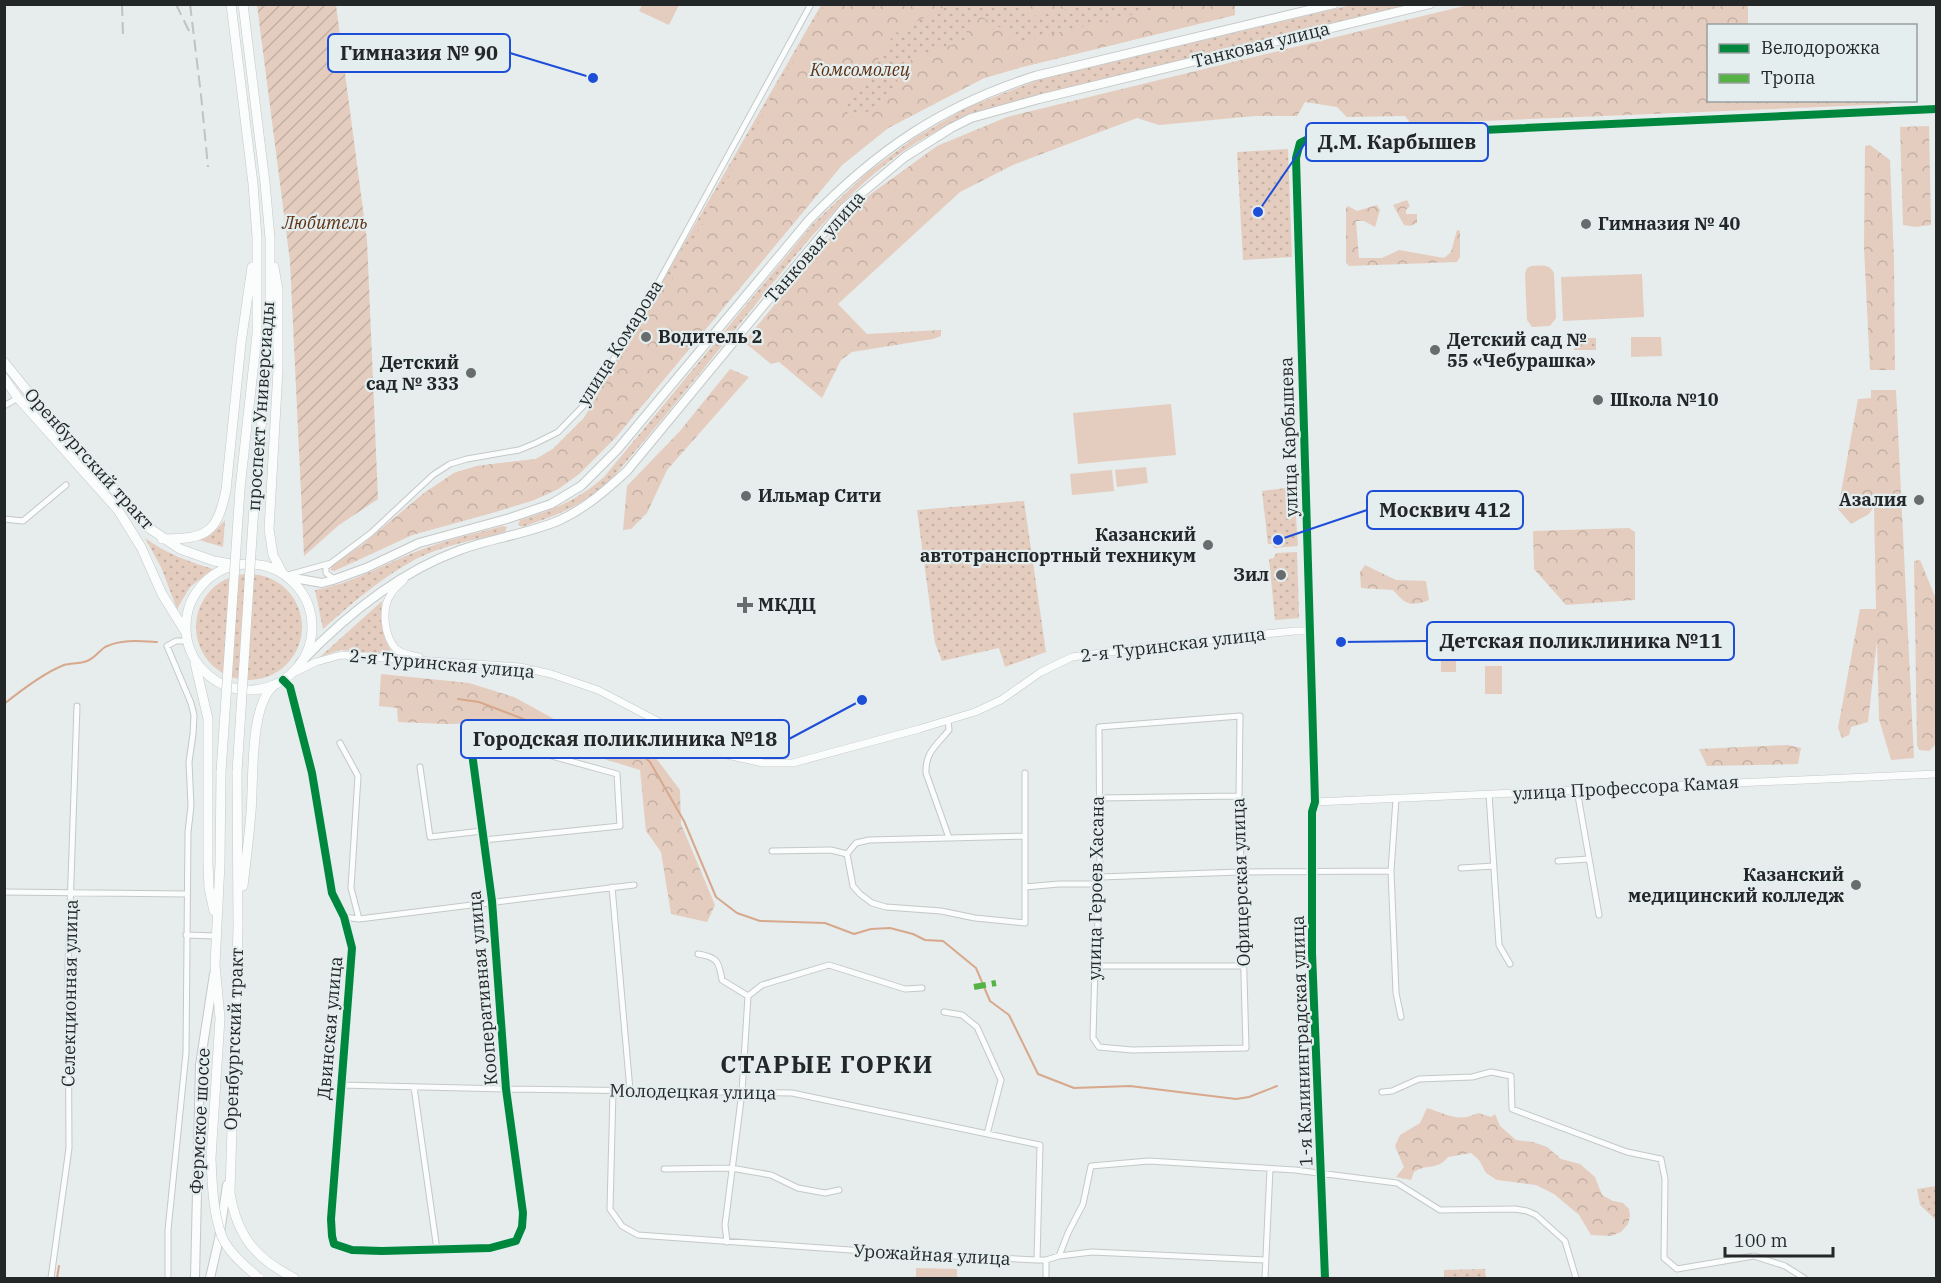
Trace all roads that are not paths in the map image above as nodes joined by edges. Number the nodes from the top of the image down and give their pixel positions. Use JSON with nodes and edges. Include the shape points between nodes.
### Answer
{"nodes":[{"id":1,"x":231,"y":4,"type":"edge"},
{"id":2,"x":243,"y":4,"type":"edge"},
{"id":3,"x":811,"y":4,"type":"edge"},
{"id":4,"x":1334,"y":4,"type":"edge"},
{"id":5,"x":1430,"y":4,"type":"edge"},
{"id":6,"x":1936,"y":109,"type":"edge"},
{"id":7,"x":257,"y":237,"type":"junction"},
{"id":8,"x":270,"y":238,"type":"junction"},
{"id":9,"x":4,"y":362,"type":"edge"},
{"id":10,"x":4,"y":378,"type":"edge"},
{"id":11,"x":18,"y":398,"type":"junction"},
{"id":12,"x":4,"y":406,"type":"edge"},
{"id":13,"x":66,"y":485,"type":"dead end"},
{"id":14,"x":510,"y":518,"type":"junction"},
{"id":15,"x":4,"y":519,"type":"edge"},
{"id":16,"x":515,"y":534,"type":"junction"},
{"id":17,"x":162,"y":539,"type":"junction"},
{"id":18,"x":331,"y":563,"type":"junction"},
{"id":19,"x":249,"y":564,"type":"junction"},
{"id":20,"x":412,"y":572,"type":"junction"},
{"id":21,"x":286,"y":576,"type":"junction"},
{"id":22,"x":335,"y":579,"type":"junction"},
{"id":23,"x":1310,"y":631,"type":"junction"},
{"id":24,"x":186,"y":637,"type":"junction"},
{"id":25,"x":193,"y":658,"type":"junction"},
{"id":26,"x":442,"y":661,"type":"junction"},
{"id":27,"x":300,"y":663,"type":"junction"},
{"id":28,"x":283,"y":680,"type":"junction"},
{"id":29,"x":77,"y":706,"type":"dead end"},
{"id":30,"x":1240,"y":716,"type":"joint"},
{"id":31,"x":948,"y":720,"type":"junction"},
{"id":32,"x":468,"y":731,"type":"dead end"},
{"id":33,"x":340,"y":743,"type":"dead end"},
{"id":34,"x":548,"y":755,"type":"dead end"},
{"id":35,"x":420,"y":767,"type":"dead end"},
{"id":36,"x":221,"y":772,"type":"joint"},
{"id":37,"x":237,"y":772,"type":"joint"},
{"id":38,"x":1025,"y":773,"type":"dead end"},
{"id":39,"x":1936,"y":774,"type":"edge"},
{"id":40,"x":1577,"y":790,"type":"junction"},
{"id":41,"x":1490,"y":794,"type":"junction"},
{"id":42,"x":1239,"y":796,"type":"junction"},
{"id":43,"x":1098,"y":798,"type":"junction"},
{"id":44,"x":1396,"y":799,"type":"junction"},
{"id":45,"x":1315,"y":802,"type":"junction"},
{"id":46,"x":482,"y":831,"type":"junction"},
{"id":47,"x":1025,"y":836,"type":"junction"},
{"id":48,"x":949,"y":838,"type":"junction"},
{"id":49,"x":483,"y":840,"type":"junction"},
{"id":50,"x":772,"y":851,"type":"dead end"},
{"id":51,"x":847,"y":854,"type":"junction"},
{"id":52,"x":1589,"y":859,"type":"junction"},
{"id":53,"x":1558,"y":861,"type":"dead end"},
{"id":54,"x":1494,"y":866,"type":"junction"},
{"id":55,"x":1461,"y":868,"type":"dead end"},
{"id":56,"x":1391,"y":871,"type":"junction"},
{"id":57,"x":1240,"y":872,"type":"junction"},
{"id":58,"x":1311,"y":872,"type":"junction"},
{"id":59,"x":1100,"y":877,"type":"junction"},
{"id":60,"x":1097,"y":884,"type":"junction"},
{"id":61,"x":634,"y":885,"type":"dead end"},
{"id":62,"x":612,"y":887,"type":"junction"},
{"id":63,"x":1025,"y":887,"type":"junction"},
{"id":64,"x":4,"y":892,"type":"edge"},
{"id":65,"x":72,"y":892,"type":"junction"},
{"id":66,"x":187,"y":894,"type":"junction"},
{"id":67,"x":492,"y":901,"type":"junction"},
{"id":68,"x":1599,"y":915,"type":"dead end"},
{"id":69,"x":345,"y":917,"type":"junction"},
{"id":70,"x":359,"y":919,"type":"junction"},
{"id":71,"x":216,"y":920,"type":"junction"},
{"id":72,"x":238,"y":927,"type":"junction"},
{"id":73,"x":186,"y":935,"type":"junction"},
{"id":74,"x":216,"y":936,"type":"junction"},
{"id":75,"x":698,"y":954,"type":"dead end"},
{"id":76,"x":1510,"y":964,"type":"dead end"},
{"id":77,"x":215,"y":965,"type":"junction"},
{"id":78,"x":1095,"y":966,"type":"junction"},
{"id":79,"x":1244,"y":966,"type":"junction"},
{"id":80,"x":922,"y":988,"type":"dead end"},
{"id":81,"x":748,"y":996,"type":"junction"},
{"id":82,"x":944,"y":1012,"type":"dead end"},
{"id":83,"x":1401,"y":1017,"type":"dead end"},
{"id":84,"x":1099,"y":1047,"type":"joint"},
{"id":85,"x":340,"y":1085,"type":"junction"},
{"id":86,"x":414,"y":1087,"type":"junction"},
{"id":87,"x":506,"y":1089,"type":"junction"},
{"id":88,"x":613,"y":1090,"type":"junction"},
{"id":89,"x":630,"y":1090,"type":"junction"},
{"id":90,"x":742,"y":1092,"type":"junction"},
{"id":91,"x":1382,"y":1092,"type":"dead end"},
{"id":92,"x":987,"y":1134,"type":"junction"},
{"id":93,"x":230,"y":1166,"type":"junction"},
{"id":94,"x":731,"y":1168,"type":"junction"},
{"id":95,"x":1270,"y":1168,"type":"junction"},
{"id":96,"x":664,"y":1169,"type":"dead end"},
{"id":97,"x":1322,"y":1173,"type":"junction"},
{"id":98,"x":839,"y":1190,"type":"dead end"},
{"id":99,"x":727,"y":1242,"type":"junction"},
{"id":100,"x":437,"y":1250,"type":"junction"},
{"id":101,"x":1059,"y":1256,"type":"junction"},
{"id":102,"x":1037,"y":1260,"type":"junction"},
{"id":103,"x":1046,"y":1260,"type":"junction"},
{"id":104,"x":1266,"y":1260,"type":"junction"},
{"id":105,"x":51,"y":1278,"type":"edge"},
{"id":106,"x":168,"y":1278,"type":"edge"},
{"id":107,"x":195,"y":1278,"type":"edge"},
{"id":108,"x":210,"y":1278,"type":"edge"},
{"id":109,"x":259,"y":1278,"type":"edge"},
{"id":110,"x":294,"y":1278,"type":"edge"},
{"id":111,"x":1046,"y":1278,"type":"edge"},
{"id":112,"x":1265,"y":1278,"type":"edge"},
{"id":113,"x":1325,"y":1278,"type":"edge"},
{"id":114,"x":1576,"y":1278,"type":"edge"},
{"id":115,"x":1804,"y":1278,"type":"edge"}],
"edges":[{"from":1,"to":7,"type":"main road","name":"проспект Универсиады"},
{"from":2,"to":8,"type":"main road","name":"проспект Универсиады"},
{"from":3,"to":18,"type":"street","name":"улица Комарова","via":[[590,399],[558,432],[536,443],[450,464]]},
{"from":4,"to":14,"type":"main road","name":"Танковая улица","via":[[1035,76],[966,102],[913,132],[865,166],[809,220],[617,450],[581,486],[551,504]]},
{"from":5,"to":16,"type":"main road","name":"Танковая улица","via":[[1039,99],[971,118],[951,128],[905,157],[843,208],[627,471],[600,497],[560,520]]},
{"from":6,"to":23,"type":"street","name":"улица Карбышева","via":[[1310,138],[1300,143],[1296,158]]},
{"from":7,"to":17,"type":"main road","via":[[222,513],[213,528],[204,533]]},
{"from":7,"to":36,"type":"main road","name":"проспект Универсиады","bridge":true,"via":[[257,334],[240,489]]},
{"from":8,"to":21,"type":"main road","via":[[278,290],[278,370],[269,529],[273,555]]},
{"from":8,"to":37,"type":"main road","name":"проспект Универсиады","bridge":true,"via":[[270,334],[255,490]]},
{"from":9,"to":17,"type":"main road","name":"Оренбургский тракт","via":[[120,498]]},
{"from":10,"to":11,"type":"main road","name":"Оренбургский тракт"},
{"from":11,"to":12,"type":"street"},
{"from":11,"to":24,"type":"main road","name":"Оренбургский тракт","via":[[118,510]]},
{"from":13,"to":15,"type":"street","via":[[23,521]]},
{"from":14,"to":16,"type":"main road"},
{"from":14,"to":22,"type":"main road","name":"Танковая улица","via":[[419,543]]},
{"from":16,"to":20,"type":"main road","name":"Танковая улица","via":[[460,550]]},
{"from":17,"to":19,"type":"main road","name":"Оренбургский тракт","via":[[214,561]]},
{"from":18,"to":21,"type":"street","name":"улица Комарова"},
{"from":18,"to":22,"type":"street","via":[[326,573]]},
{"from":19,"to":21,"type":"main road","via":[[269,567]]},
{"from":19,"to":24,"type":"main road","via":[[225,568],[201,586],[187,612]]},
{"from":20,"to":26,"type":"street","via":[[391,592],[385,614],[387,633],[402,653]]},
{"from":20,"to":27,"type":"main road","name":"Танковая улица","via":[[354,614]]},
{"from":21,"to":22,"type":"main road","name":"Танковая улица","via":[[322,583]]},
{"from":21,"to":27,"type":"main road","via":[[306,600],[311,618],[311,637]]},
{"from":23,"to":31,"type":"street","name":"2-я Туринская улица","via":[[1145,646],[1072,657],[988,706]]},
{"from":23,"to":45,"type":"street","name":"улица Карбышева"},
{"from":24,"to":25,"type":"main road"},
{"from":24,"to":66,"type":"street","via":[[167,646],[194,715],[189,762]]},
{"from":25,"to":28,"type":"main road","via":[[212,678],[229,687],[256,690]]},
{"from":25,"to":71,"type":"main road","via":[[208,719],[209,888]]},
{"from":26,"to":28,"type":"street","name":"2-я Туринская улица","via":[[341,655],[316,662]]},
{"from":26,"to":31,"type":"street","name":"2-я Туринская улица","via":[[520,667],[573,680],[711,749],[737,759],[764,763],[793,763]]},
{"from":27,"to":28,"type":"main road"},
{"from":28,"to":69,"type":"street","name":"Двинская улица","via":[[290,687],[312,773],[332,893]]},
{"from":28,"to":72,"type":"main road","via":[[265,694],[256,722],[251,814]]},
{"from":29,"to":65,"type":"street","name":"Селекционная улица"},
{"from":30,"to":42,"type":"street","name":"Офицерская улица"},
{"from":30,"to":43,"type":"street","name":"улица Героев Хасана","via":[[1099,727]]},
{"from":31,"to":48,"type":"street","via":[[949,730],[928,754],[926,773]]},
{"from":32,"to":46,"type":"street","name":"Кооперативная улица"},
{"from":33,"to":70,"type":"street","via":[[357,776],[351,888]]},
{"from":34,"to":49,"type":"street","via":[[617,774],[620,826]]},
{"from":35,"to":46,"type":"street","via":[[430,837]]},
{"from":36,"to":71,"type":"main road","name":"Оренбургский тракт"},
{"from":37,"to":72,"type":"main road","name":"Оренбургский тракт"},
{"from":38,"to":47,"type":"street"},
{"from":39,"to":40,"type":"street","name":"улица Профессора Камая"},
{"from":40,"to":41,"type":"street","name":"улица Профессора Камая"},
{"from":40,"to":52,"type":"street"},
{"from":41,"to":44,"type":"street","name":"улица Профессора Камая"},
{"from":41,"to":54,"type":"street"},
{"from":42,"to":43,"type":"street"},
{"from":42,"to":57,"type":"street","name":"Офицерская улица"},
{"from":43,"to":59,"type":"street","name":"улица Героев Хасана"},
{"from":44,"to":45,"type":"street","name":"улица Профессора Камая"},
{"from":44,"to":56,"type":"street"},
{"from":45,"to":58,"type":"street","name":"1-я Калининградская улица"},
{"from":46,"to":49,"type":"street","name":"Кооперативная улица"},
{"from":47,"to":48,"type":"street"},
{"from":47,"to":63,"type":"street"},
{"from":48,"to":51,"type":"street","via":[[869,840],[856,843]]},
{"from":49,"to":67,"type":"street","name":"Кооперативная улица"},
{"from":50,"to":51,"type":"street","via":[[831,850]]},
{"from":51,"to":63,"type":"street","via":[[853,886],[872,903],[886,907],[1025,923]]},
{"from":52,"to":53,"type":"street"},
{"from":52,"to":68,"type":"street"},
{"from":54,"to":55,"type":"street"},
{"from":54,"to":76,"type":"street","via":[[1499,945]]},
{"from":56,"to":58,"type":"street"},
{"from":56,"to":83,"type":"street","via":[[1396,993]]},
{"from":57,"to":58,"type":"street"},
{"from":57,"to":59,"type":"street"},
{"from":57,"to":79,"type":"street","name":"Офицерская улица"},
{"from":58,"to":97,"type":"street","name":"1-я Калининградская улица"},
{"from":59,"to":60,"type":"street","name":"улица Героев Хасана"},
{"from":60,"to":63,"type":"street"},
{"from":60,"to":78,"type":"street","name":"улица Героев Хасана"},
{"from":61,"to":62,"type":"street"},
{"from":62,"to":67,"type":"street"},
{"from":62,"to":89,"type":"street"},
{"from":64,"to":65,"type":"street"},
{"from":65,"to":66,"type":"street"},
{"from":65,"to":105,"type":"street","name":"Селекционная улица","via":[[69,1148]]},
{"from":66,"to":73,"type":"street"},
{"from":67,"to":70,"type":"street"},
{"from":67,"to":87,"type":"street","name":"Кооперативная улица"},
{"from":69,"to":70,"type":"street"},
{"from":69,"to":85,"type":"street","name":"Двинская улица","via":[[352,948]]},
{"from":71,"to":74,"type":"main road","name":"Оренбургский тракт"},
{"from":72,"to":93,"type":"main road","name":"Оренбургский тракт"},
{"from":73,"to":74,"type":"street"},
{"from":73,"to":106,"type":"street","via":[[186,1053],[168,1230]]},
{"from":74,"to":77,"type":"main road","name":"Оренбургский тракт"},
{"from":75,"to":81,"type":"street","via":[[716,961],[722,980]]},
{"from":77,"to":107,"type":"main road","name":"Фермское шоссе","via":[[200,1065]]},
{"from":77,"to":109,"type":"main road","name":"Оренбургский тракт","bridge":true,"via":[[220,1018],[211,1158],[213,1201],[223,1238],[236,1257]]},
{"from":78,"to":79,"type":"street"},
{"from":78,"to":84,"type":"street","name":"улица Героев Хасана","via":[[1093,1038]]},
{"from":79,"to":84,"type":"street","name":"Офицерская улица","via":[[1246,1048]]},
{"from":80,"to":81,"type":"street","via":[[906,989],[829,964],[762,985]]},
{"from":81,"to":90,"type":"street"},
{"from":82,"to":92,"type":"street","via":[[962,1015],[977,1027],[1001,1080]]},
{"from":85,"to":86,"type":"street","name":"Молодецкая улица"},
{"from":85,"to":100,"type":"street","name":"Двинская улица","via":[[331,1219],[334,1244],[362,1250]]},
{"from":86,"to":87,"type":"street","name":"Молодецкая улица"},
{"from":86,"to":100,"type":"street"},
{"from":87,"to":88,"type":"street","name":"Молодецкая улица"},
{"from":87,"to":100,"type":"street","name":"Кооперативная улица","via":[[522,1227],[516,1241],[490,1248]]},
{"from":88,"to":89,"type":"street","name":"Молодецкая улица"},
{"from":88,"to":99,"type":"street","name":"Урожайная улица","via":[[610,1209],[622,1226],[638,1235]]},
{"from":89,"to":90,"type":"street","name":"Молодецкая улица"},
{"from":90,"to":92,"type":"street","name":"Молодецкая улица","via":[[792,1093]]},
{"from":90,"to":94,"type":"street"},
{"from":91,"to":115,"type":"street","via":[[1419,1079],[1472,1077],[1491,1072],[1511,1076],[1512,1109],[1627,1152],[1661,1159],[1665,1179],[1664,1258],[1677,1269],[1754,1256],[1785,1266]]},
{"from":92,"to":102,"type":"street","name":"Молодецкая улица","via":[[1040,1145]]},
{"from":93,"to":108,"type":"main road","name":"Фермское шоссе"},
{"from":93,"to":110,"type":"main road","name":"Оренбургский тракт","via":[[232,1206],[243,1235],[260,1256]]},
{"from":94,"to":96,"type":"street"},
{"from":94,"to":98,"type":"street","via":[[771,1175],[807,1190]]},
{"from":94,"to":99,"type":"street"},
{"from":95,"to":97,"type":"street"},
{"from":95,"to":101,"type":"street","via":[[1149,1161],[1090,1166],[1083,1204]]},
{"from":95,"to":104,"type":"street"},
{"from":97,"to":113,"type":"street","name":"1-я Калининградская улица"},
{"from":97,"to":114,"type":"street","via":[[1397,1183],[1440,1210],[1527,1211],[1542,1219],[1565,1241]]},
{"from":99,"to":102,"type":"street","name":"Урожайная улица"},
{"from":101,"to":103,"type":"street","name":"Урожайная улица"},
{"from":101,"to":104,"type":"street","name":"Урожайная улица","via":[[1092,1252]]},
{"from":102,"to":103,"type":"street","name":"Урожайная улица"},
{"from":103,"to":111,"type":"street"},
{"from":104,"to":112,"type":"street"}]}
